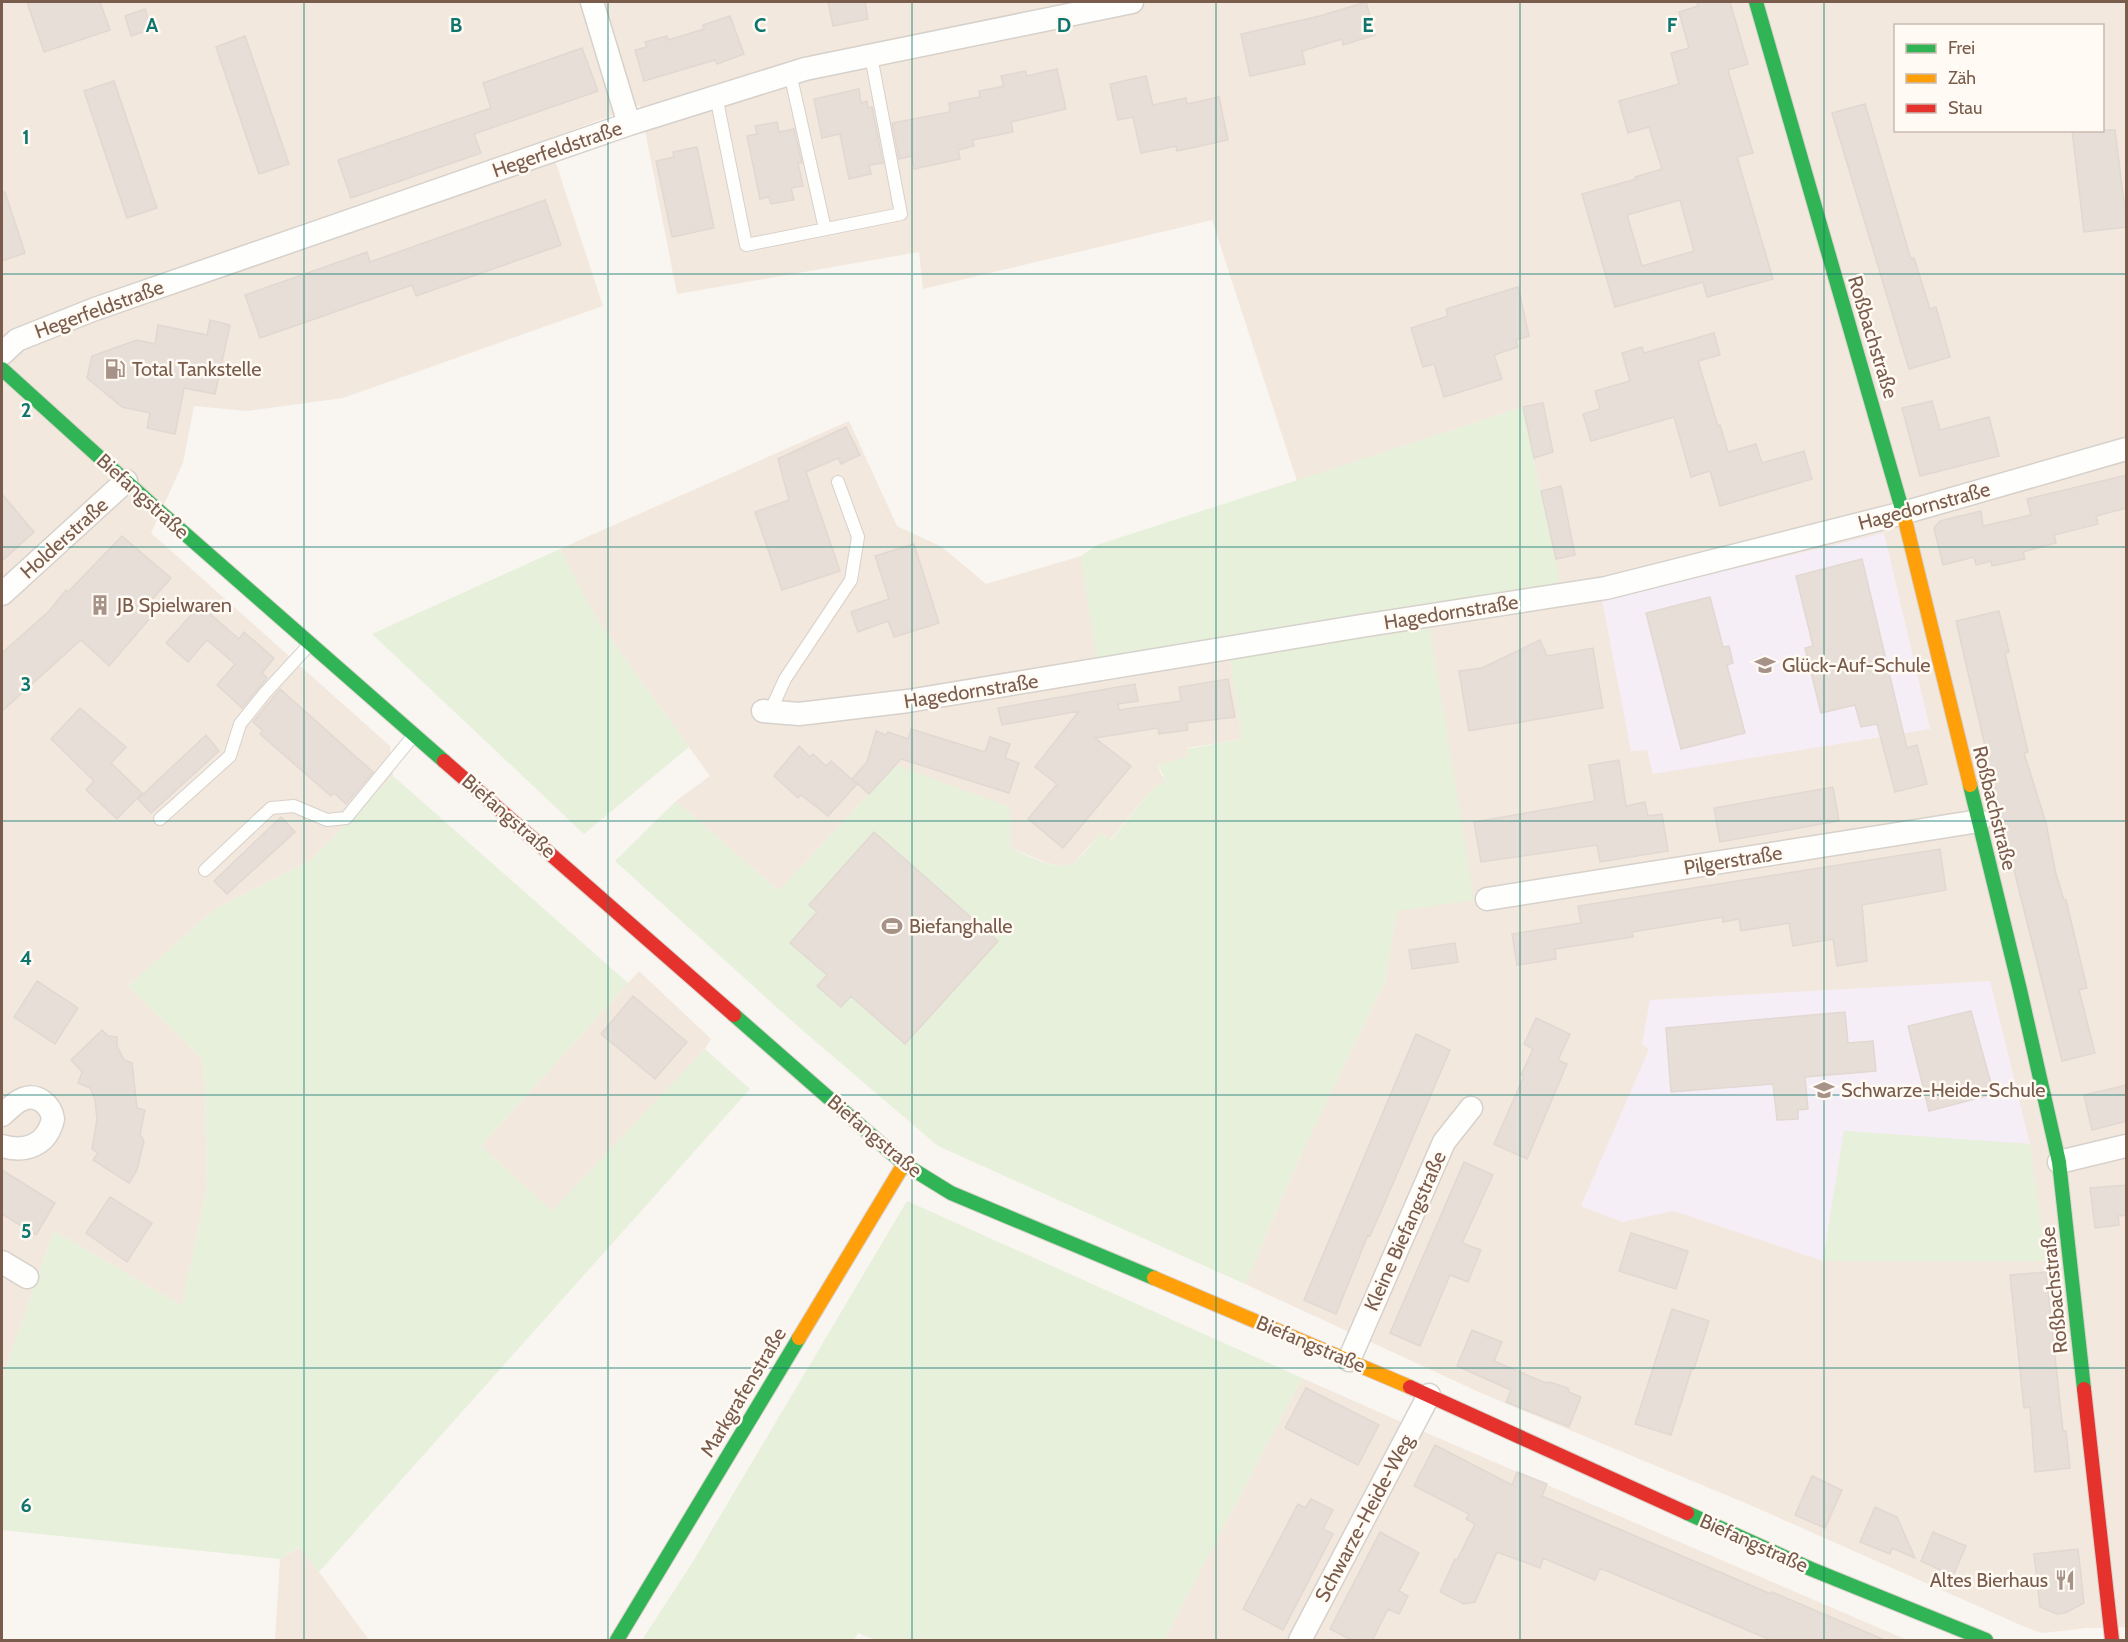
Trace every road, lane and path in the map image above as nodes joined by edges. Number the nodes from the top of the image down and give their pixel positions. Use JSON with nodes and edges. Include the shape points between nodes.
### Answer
{"nodes":[{"id":1,"x":591,"y":2,"type":"edge"},
{"id":2,"x":1132,"y":2,"type":"edge"},
{"id":3,"x":1756,"y":2,"type":"edge"},
{"id":4,"x":872,"y":56,"type":"junction"},
{"id":5,"x":790,"y":73,"type":"junction"},
{"id":6,"x":716,"y":96,"type":"junction"},
{"id":7,"x":629,"y":124,"type":"junction"},
{"id":8,"x":825,"y":229,"type":"junction"},
{"id":9,"x":2,"y":354,"type":"edge"},
{"id":10,"x":2,"y":369,"type":"edge"},
{"id":11,"x":2127,"y":449,"type":"edge"},
{"id":12,"x":126,"y":481,"type":"junction"},
{"id":13,"x":837,"y":482,"type":"dead end"},
{"id":14,"x":1903,"y":513,"type":"junction"},
{"id":15,"x":2,"y":594,"type":"edge"},
{"id":16,"x":311,"y":644,"type":"junction"},
{"id":17,"x":766,"y":711,"type":"joint"},
{"id":18,"x":415,"y":734,"type":"junction"},
{"id":19,"x":160,"y":819,"type":"dead end"},
{"id":20,"x":1979,"y":821,"type":"junction"},
{"id":21,"x":205,"y":870,"type":"dead end"},
{"id":22,"x":1487,"y":899,"type":"dead end"},
{"id":23,"x":1470,"y":1108,"type":"dead end"},
{"id":24,"x":2,"y":1115,"type":"edge"},
{"id":25,"x":2,"y":1146,"type":"edge"},
{"id":26,"x":2127,"y":1146,"type":"edge"},
{"id":27,"x":2059,"y":1162,"type":"junction"},
{"id":28,"x":904,"y":1164,"type":"junction"},
{"id":29,"x":2,"y":1262,"type":"edge"},
{"id":30,"x":27,"y":1277,"type":"dead end"},
{"id":31,"x":1349,"y":1360,"type":"junction"},
{"id":32,"x":1429,"y":1395,"type":"junction"},
{"id":33,"x":1965,"y":1636,"type":"edge"},
{"id":34,"x":616,"y":1641,"type":"edge"},
{"id":35,"x":1300,"y":1641,"type":"edge"},
{"id":36,"x":1986,"y":1641,"type":"edge"},
{"id":37,"x":2112,"y":1641,"type":"edge"}],
"edges":[{"from":1,"to":7,"type":"street"},
{"from":2,"to":4,"type":"street","name":"Hegerfeldstraße"},
{"from":3,"to":14,"type":"main road","name":"Roßbachstraße"},
{"from":4,"to":5,"type":"street","name":"Hegerfeldstraße"},
{"from":4,"to":8,"type":"lane","via":[[901,214]]},
{"from":5,"to":6,"type":"street","name":"Hegerfeldstraße"},
{"from":5,"to":8,"type":"lane"},
{"from":6,"to":7,"type":"street","name":"Hegerfeldstraße"},
{"from":6,"to":8,"type":"lane","via":[[746,245]]},
{"from":7,"to":9,"type":"street","name":"Hegerfeldstraße","via":[[95,309],[17,339]]},
{"from":10,"to":12,"type":"main road","name":"Biefangstraße"},
{"from":11,"to":14,"type":"street","name":"Hagedornstraße"},
{"from":12,"to":15,"type":"street","name":"Holderstraße"},
{"from":12,"to":16,"type":"main road","name":"Biefangstraße"},
{"from":13,"to":17,"type":"lane","via":[[858,537],[851,580]]},
{"from":14,"to":17,"type":"street","name":"Hagedornstraße","via":[[1606,588],[908,701],[799,714]]},
{"from":14,"to":20,"type":"main road","name":"Roßbachstraße"},
{"from":16,"to":18,"type":"main road","name":"Biefangstraße"},
{"from":16,"to":19,"type":"lane","via":[[240,724],[230,756]]},
{"from":18,"to":21,"type":"lane","via":[[346,818],[327,820],[294,806],[271,808]]},
{"from":18,"to":28,"type":"main road","name":"Biefangstraße"},
{"from":20,"to":22,"type":"street","name":"Pilgerstraße"},
{"from":20,"to":27,"type":"main road","name":"Roßbachstraße"},
{"from":23,"to":31,"type":"street","name":"Kleine Biefangstraße","via":[[1444,1142]]},
{"from":24,"to":25,"type":"street","via":[[23,1098],[35,1098],[43,1100],[53,1119],[41,1142],[22,1148]]},
{"from":26,"to":27,"type":"street"},
{"from":27,"to":37,"type":"main road","name":"Roßbachstraße"},
{"from":28,"to":31,"type":"main road","name":"Biefangstraße","via":[[951,1193]]},
{"from":28,"to":34,"type":"main road","name":"Markgrafenstraße"},
{"from":29,"to":30,"type":"street"},
{"from":31,"to":32,"type":"main road","name":"Biefangstraße"},
{"from":32,"to":33,"type":"main road","name":"Biefangstraße"},
{"from":32,"to":35,"type":"street","name":"Schwarze-Heide-Weg"},
{"from":33,"to":36,"type":"main road","name":"Biefangstraße"}]}
